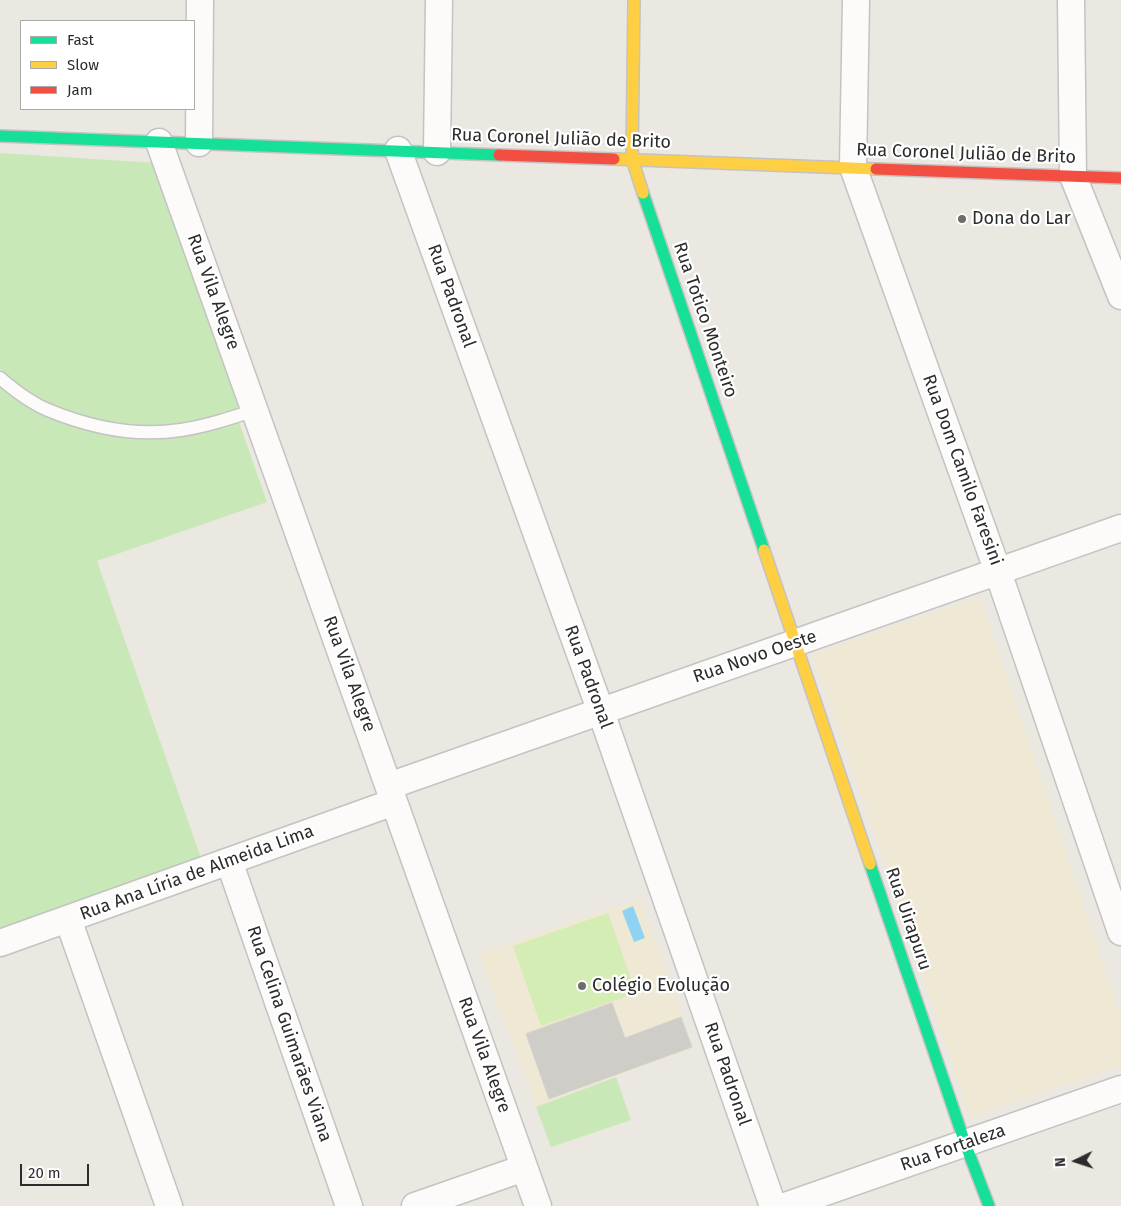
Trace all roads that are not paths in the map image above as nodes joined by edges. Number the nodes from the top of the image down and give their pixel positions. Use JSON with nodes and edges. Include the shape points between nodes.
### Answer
{"nodes":[{"id":1,"x":200,"y":0,"type":"edge"},
{"id":2,"x":439,"y":0,"type":"edge"},
{"id":3,"x":634,"y":0,"type":"edge"},
{"id":4,"x":856,"y":0,"type":"edge"},
{"id":5,"x":1071,"y":0,"type":"edge"},
{"id":6,"x":0,"y":136,"type":"edge"},
{"id":7,"x":160,"y":142,"type":"junction"},
{"id":8,"x":199,"y":143,"type":"junction"},
{"id":9,"x":398,"y":150,"type":"junction"},
{"id":10,"x":437,"y":152,"type":"junction"},
{"id":11,"x":632,"y":159,"type":"junction"},
{"id":12,"x":853,"y":167,"type":"junction"},
{"id":13,"x":1073,"y":176,"type":"junction"},
{"id":14,"x":1121,"y":178,"type":"edge"},
{"id":15,"x":1121,"y":296,"type":"edge"},
{"id":16,"x":0,"y":378,"type":"edge"},
{"id":17,"x":255,"y":410,"type":"junction"},
{"id":18,"x":1121,"y":528,"type":"edge"},
{"id":19,"x":998,"y":572,"type":"junction"},
{"id":20,"x":796,"y":643,"type":"junction"},
{"id":21,"x":601,"y":712,"type":"junction"},
{"id":22,"x":392,"y":794,"type":"junction"},
{"id":23,"x":229,"y":861,"type":"junction"},
{"id":24,"x":68,"y":919,"type":"junction"},
{"id":25,"x":1121,"y":932,"type":"edge"},
{"id":26,"x":0,"y":943,"type":"edge"},
{"id":27,"x":1121,"y":1089,"type":"edge"},
{"id":28,"x":965,"y":1144,"type":"junction"},
{"id":29,"x":524,"y":1168,"type":"junction"},
{"id":30,"x":169,"y":1206,"type":"edge"},
{"id":31,"x":349,"y":1206,"type":"edge"},
{"id":32,"x":416,"y":1206,"type":"edge"},
{"id":33,"x":538,"y":1206,"type":"edge"},
{"id":34,"x":773,"y":1206,"type":"edge"},
{"id":35,"x":785,"y":1206,"type":"edge"},
{"id":36,"x":988,"y":1206,"type":"edge"}],
"edges":[{"from":1,"to":8,"type":"street"},
{"from":2,"to":10,"type":"street"},
{"from":3,"to":11,"type":"street","name":"Rua Totico Monteiro"},
{"from":4,"to":12,"type":"street","name":"Rua Dom Camilo Faresini"},
{"from":5,"to":13,"type":"street"},
{"from":6,"to":7,"type":"street","name":"Rua Coronel Julião de Brito"},
{"from":7,"to":8,"type":"street","name":"Rua Coronel Julião de Brito"},
{"from":7,"to":17,"type":"street","name":"Rua Vila Alegre"},
{"from":8,"to":9,"type":"street","name":"Rua Coronel Julião de Brito"},
{"from":9,"to":10,"type":"street","name":"Rua Coronel Julião de Brito"},
{"from":9,"to":21,"type":"street","name":"Rua Padronal"},
{"from":10,"to":11,"type":"street","name":"Rua Coronel Julião de Brito"},
{"from":11,"to":12,"type":"street","name":"Rua Coronel Julião de Brito"},
{"from":11,"to":20,"type":"street","name":"Rua Totico Monteiro"},
{"from":12,"to":13,"type":"street","name":"Rua Coronel Julião de Brito"},
{"from":12,"to":19,"type":"street","name":"Rua Dom Camilo Faresini"},
{"from":13,"to":14,"type":"street","name":"Rua Coronel Julião de Brito"},
{"from":13,"to":15,"type":"street"},
{"from":16,"to":17,"type":"lane","via":[[46,409],[118,430],[179,430]]},
{"from":17,"to":22,"type":"street","name":"Rua Vila Alegre"},
{"from":18,"to":19,"type":"street","name":"Rua Novo Oeste"},
{"from":19,"to":20,"type":"street","name":"Rua Novo Oeste"},
{"from":19,"to":25,"type":"street","name":"Rua Dom Camilo Faresini"},
{"from":20,"to":21,"type":"street","name":"Rua Novo Oeste"},
{"from":20,"to":28,"type":"street","name":"Rua Uirapuru"},
{"from":21,"to":22,"type":"street","name":"Rua Novo Oeste"},
{"from":21,"to":34,"type":"street","name":"Rua Padronal"},
{"from":22,"to":23,"type":"street","name":"Rua Ana Líria de Almeida Lima"},
{"from":22,"to":29,"type":"street","name":"Rua Vila Alegre"},
{"from":23,"to":24,"type":"street","name":"Rua Ana Líria de Almeida Lima"},
{"from":23,"to":31,"type":"street","name":"Rua Celina Guimarães Viana"},
{"from":24,"to":26,"type":"street","name":"Rua Ana Líria de Almeida Lima"},
{"from":24,"to":30,"type":"street"},
{"from":27,"to":28,"type":"street","name":"Rua Fortaleza"},
{"from":28,"to":35,"type":"street","name":"Rua Fortaleza"},
{"from":28,"to":36,"type":"street","name":"Rua Uirapuru"},
{"from":29,"to":32,"type":"street"},
{"from":29,"to":33,"type":"street","name":"Rua Vila Alegre"}]}
